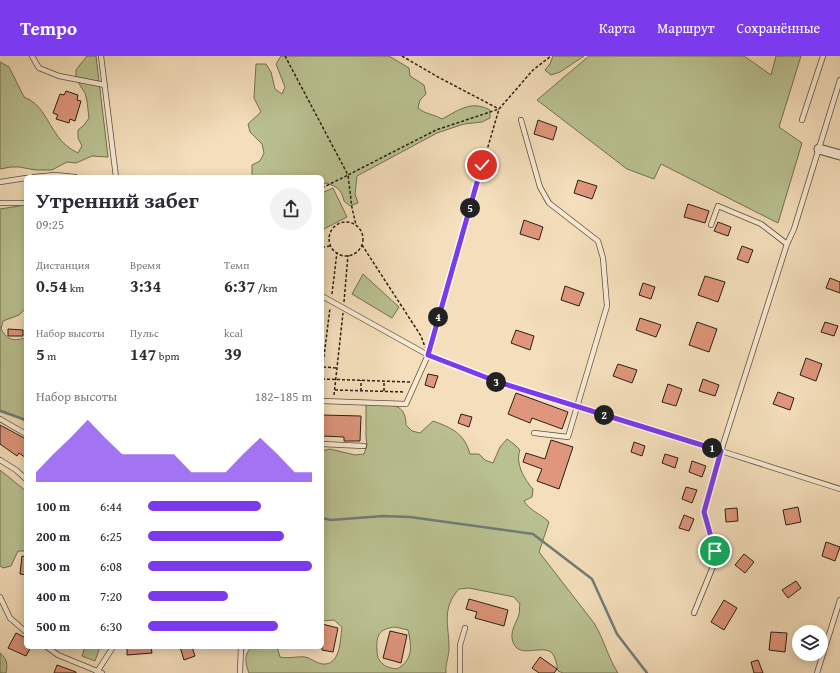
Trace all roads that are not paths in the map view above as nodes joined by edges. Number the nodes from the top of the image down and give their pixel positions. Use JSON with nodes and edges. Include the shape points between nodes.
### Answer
{"nodes":[{"id":1,"x":32,"y":56,"type":"edge"},
{"id":2,"x":101,"y":56,"type":"edge"},
{"id":3,"x":823,"y":56,"type":"edge"},
{"id":4,"x":840,"y":80,"type":"edge"},
{"id":5,"x":105,"y":85,"type":"junction"},
{"id":6,"x":521,"y":120,"type":"dead end"},
{"id":7,"x":802,"y":120,"type":"dead end"},
{"id":8,"x":819,"y":149,"type":"junction"},
{"id":9,"x":840,"y":155,"type":"edge"},
{"id":10,"x":116,"y":175,"type":"edge"},
{"id":11,"x":24,"y":178,"type":"edge"},
{"id":12,"x":0,"y":182,"type":"edge"},
{"id":13,"x":24,"y":202,"type":"edge"},
{"id":14,"x":0,"y":203,"type":"edge"},
{"id":15,"x":712,"y":225,"type":"dead end"},
{"id":16,"x":787,"y":244,"type":"junction"},
{"id":17,"x":324,"y":297,"type":"edge"},
{"id":18,"x":428,"y":355,"type":"junction"},
{"id":19,"x":324,"y":401,"type":"edge"},
{"id":20,"x":577,"y":407,"type":"junction"},
{"id":21,"x":0,"y":419,"type":"edge"},
{"id":22,"x":24,"y":433,"type":"edge"},
{"id":23,"x":534,"y":433,"type":"dead end"},
{"id":24,"x":324,"y":444,"type":"edge"},
{"id":25,"x":364,"y":446,"type":"dead end"},
{"id":26,"x":721,"y":451,"type":"junction"},
{"id":27,"x":0,"y":460,"type":"edge"},
{"id":28,"x":24,"y":477,"type":"edge"},
{"id":29,"x":840,"y":489,"type":"edge"},
{"id":30,"x":0,"y":597,"type":"edge"},
{"id":31,"x":840,"y":600,"type":"edge"},
{"id":32,"x":694,"y":613,"type":"dead end"},
{"id":33,"x":465,"y":628,"type":"dead end"},
{"id":34,"x":24,"y":630,"type":"edge"},
{"id":35,"x":50,"y":649,"type":"edge"},
{"id":36,"x":112,"y":649,"type":"edge"},
{"id":37,"x":241,"y":649,"type":"edge"},
{"id":38,"x":99,"y":672,"type":"edge"},
{"id":39,"x":240,"y":673,"type":"edge"},
{"id":40,"x":460,"y":673,"type":"edge"},
{"id":41,"x":817,"y":673,"type":"edge"}],
"edges":[{"from":1,"to":5,"type":"lane","via":[[39,68],[59,76]]},
{"from":2,"to":5,"type":"lane"},
{"from":3,"to":7,"type":"lane"},
{"from":4,"to":8,"type":"lane"},
{"from":5,"to":10,"type":"lane"},
{"from":6,"to":20,"type":"lane","via":[[540,186],[549,203],[598,241],[603,258],[607,306]]},
{"from":8,"to":9,"type":"street"},
{"from":8,"to":16,"type":"lane"},
{"from":11,"to":12,"type":"lane"},
{"from":13,"to":14,"type":"lane"},
{"from":15,"to":16,"type":"lane","via":[[718,206],[761,224]]},
{"from":16,"to":26,"type":"lane"},
{"from":17,"to":18,"type":"lane"},
{"from":18,"to":19,"type":"lane","via":[[406,404]]},
{"from":18,"to":20,"type":"lane","via":[[498,382]]},
{"from":20,"to":23,"type":"lane","via":[[568,437]]},
{"from":20,"to":26,"type":"lane"},
{"from":21,"to":22,"type":"lane"},
{"from":24,"to":25,"type":"lane"},
{"from":26,"to":29,"type":"lane"},
{"from":26,"to":32,"type":"lane","via":[[704,512],[715,551],[714,564]]},
{"from":27,"to":28,"type":"lane"},
{"from":30,"to":34,"type":"lane","via":[[10,618]]},
{"from":31,"to":41,"type":"lane"},
{"from":33,"to":40,"type":"lane","via":[[460,645]]},
{"from":35,"to":38,"type":"lane"},
{"from":36,"to":38,"type":"lane"},
{"from":37,"to":39,"type":"lane"}]}
